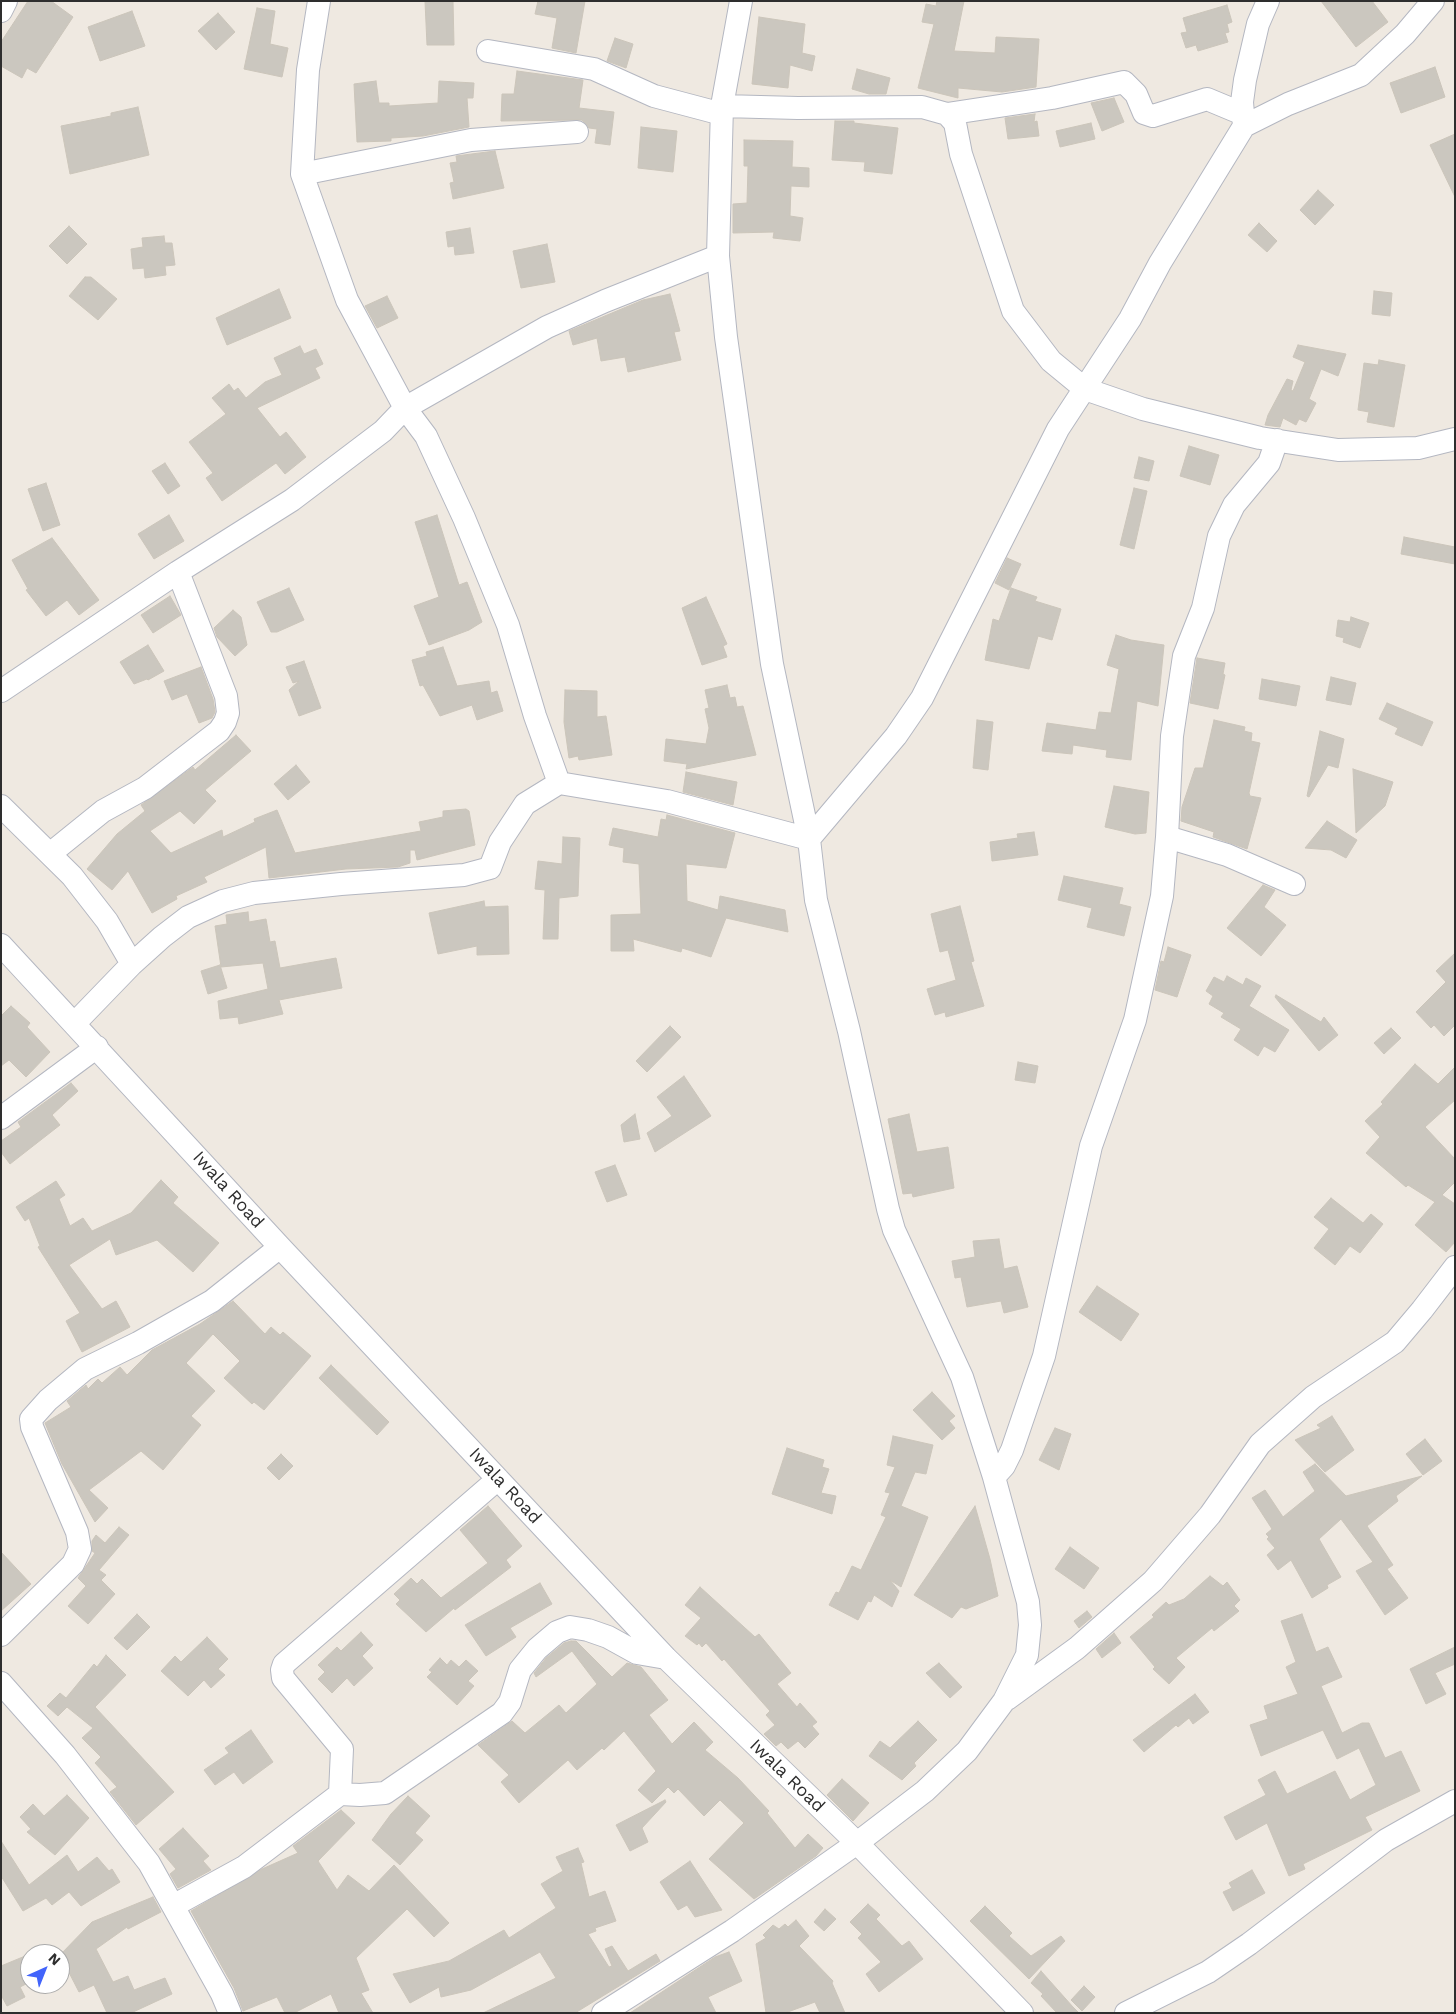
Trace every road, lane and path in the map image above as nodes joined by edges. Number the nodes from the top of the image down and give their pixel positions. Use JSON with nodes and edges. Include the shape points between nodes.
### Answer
{"nodes":[{"id":1,"x":6,"y":1,"type":"edge"},
{"id":2,"x":318,"y":1,"type":"edge"},
{"id":3,"x":741,"y":1,"type":"edge"},
{"id":4,"x":1268,"y":1,"type":"edge"},
{"id":5,"x":1433,"y":1,"type":"edge"},
{"id":6,"x":1,"y":11,"type":"edge"},
{"id":7,"x":488,"y":51,"type":"dead end"},
{"id":8,"x":722,"y":110,"type":"junction"},
{"id":9,"x":947,"y":114,"type":"junction"},
{"id":10,"x":1243,"y":120,"type":"junction"},
{"id":11,"x":577,"y":132,"type":"dead end"},
{"id":12,"x":302,"y":174,"type":"junction"},
{"id":13,"x":718,"y":256,"type":"junction"},
{"id":14,"x":1085,"y":388,"type":"junction"},
{"id":15,"x":405,"y":408,"type":"junction"},
{"id":16,"x":1455,"y":439,"type":"edge"},
{"id":17,"x":1277,"y":440,"type":"junction"},
{"id":18,"x":178,"y":572,"type":"junction"},
{"id":19,"x":1,"y":691,"type":"edge"},
{"id":20,"x":559,"y":783,"type":"junction"},
{"id":21,"x":1,"y":806,"type":"edge"},
{"id":22,"x":1167,"y":837,"type":"junction"},
{"id":23,"x":808,"y":839,"type":"junction"},
{"id":24,"x":51,"y":853,"type":"junction"},
{"id":25,"x":1294,"y":884,"type":"dead end"},
{"id":26,"x":1,"y":945,"type":"edge"},
{"id":27,"x":132,"y":964,"type":"junction"},
{"id":28,"x":75,"y":1023,"type":"junction"},
{"id":29,"x":97,"y":1047,"type":"junction"},
{"id":30,"x":1,"y":1118,"type":"edge"},
{"id":31,"x":280,"y":1247,"type":"junction"},
{"id":32,"x":1455,"y":1267,"type":"edge"},
{"id":33,"x":994,"y":1478,"type":"junction"},
{"id":34,"x":498,"y":1479,"type":"junction"},
{"id":35,"x":1,"y":1635,"type":"edge"},
{"id":36,"x":666,"y":1658,"type":"junction"},
{"id":37,"x":1,"y":1683,"type":"edge"},
{"id":38,"x":1004,"y":1701,"type":"junction"},
{"id":39,"x":340,"y":1794,"type":"junction"},
{"id":40,"x":1455,"y":1801,"type":"edge"},
{"id":41,"x":857,"y":1843,"type":"junction"},
{"id":42,"x":173,"y":1906,"type":"junction"},
{"id":43,"x":230,"y":2013,"type":"edge"},
{"id":44,"x":603,"y":2013,"type":"edge"},
{"id":45,"x":1022,"y":2013,"type":"edge"},
{"id":46,"x":1126,"y":2013,"type":"edge"}],
"edges":[{"from":1,"to":6,"type":"street"},
{"from":2,"to":12,"type":"street","via":[[308,70]]},
{"from":3,"to":8,"type":"street"},
{"from":4,"to":10,"type":"street","via":[[1258,24],[1246,80]]},
{"from":5,"to":10,"type":"street","via":[[1405,34],[1360,74]]},
{"from":7,"to":8,"type":"street","via":[[594,69],[654,96]]},
{"from":8,"to":9,"type":"street","via":[[922,107]]},
{"from":8,"to":13,"type":"street"},
{"from":9,"to":10,"type":"street","via":[[1052,98],[1124,82],[1136,94],[1144,113],[1152,116],[1207,99]]},
{"from":9,"to":14,"type":"street","via":[[955,123],[961,154],[1013,311],[1050,360]]},
{"from":10,"to":14,"type":"street","via":[[1130,319]]},
{"from":11,"to":12,"type":"street","via":[[471,140]]},
{"from":12,"to":15,"type":"street","via":[[347,300]]},
{"from":13,"to":15,"type":"street","via":[[547,327]]},
{"from":13,"to":23,"type":"street","via":[[726,337],[772,664]]},
{"from":14,"to":17,"type":"street","via":[[1143,409]]},
{"from":14,"to":23,"type":"street","via":[[1058,429],[922,698],[896,736]]},
{"from":15,"to":18,"type":"street","via":[[383,431],[292,500]]},
{"from":15,"to":20,"type":"street","via":[[426,436],[508,625]]},
{"from":16,"to":17,"type":"street","via":[[1418,448],[1338,450]]},
{"from":17,"to":22,"type":"street","via":[[1269,464],[1234,505],[1219,536],[1204,608],[1184,656],[1172,736]]},
{"from":18,"to":19,"type":"street"},
{"from":18,"to":24,"type":"street","via":[[226,696],[228,713],[225,722],[219,731],[145,788],[103,811]]},
{"from":20,"to":23,"type":"street","via":[[667,801]]},
{"from":20,"to":27,"type":"street","via":[[525,804],[500,842],[490,868],[464,876],[341,884],[254,894],[223,901],[188,917]]},
{"from":21,"to":24,"type":"street"},
{"from":22,"to":25,"type":"street","via":[[1227,855]]},
{"from":22,"to":33,"type":"street","via":[[1162,896],[1135,1020],[1091,1146],[1044,1356],[1012,1450]]},
{"from":23,"to":33,"type":"street","via":[[816,900],[894,1230],[962,1377]]},
{"from":24,"to":27,"type":"street","via":[[107,921]]},
{"from":26,"to":28,"type":"street","name":"Iwala Road"},
{"from":27,"to":28,"type":"street"},
{"from":28,"to":29,"type":"street","name":"Iwala Road"},
{"from":29,"to":30,"type":"street"},
{"from":29,"to":31,"type":"street","name":"Iwala Road"},
{"from":31,"to":34,"type":"street","name":"Iwala Road"},
{"from":31,"to":35,"type":"street","via":[[212,1301],[86,1369],[48,1400],[31,1419],[77,1532],[80,1550],[73,1564]]},
{"from":32,"to":38,"type":"street","via":[[1395,1342],[1313,1397],[1260,1444],[1210,1515],[1153,1581],[1077,1648]]},
{"from":33,"to":38,"type":"street","via":[[1028,1602],[1030,1625],[1027,1655]]},
{"from":34,"to":36,"type":"street","name":"Iwala Road"},
{"from":34,"to":39,"type":"street","via":[[284,1664],[283,1678],[342,1748]]},
{"from":36,"to":39,"type":"street","via":[[637,1653],[588,1630],[570,1627],[557,1632],[536,1649],[520,1670],[510,1702],[502,1713],[385,1793]]},
{"from":36,"to":41,"type":"street","name":"Iwala Road"},
{"from":37,"to":42,"type":"street","via":[[65,1755],[149,1863]]},
{"from":38,"to":41,"type":"street","via":[[968,1751],[925,1791]]},
{"from":39,"to":42,"type":"street","via":[[244,1867]]},
{"from":40,"to":46,"type":"street","via":[[1386,1840],[1208,1972]]},
{"from":41,"to":44,"type":"street","via":[[732,1931]]},
{"from":41,"to":45,"type":"street","name":"Iwala Road"},
{"from":42,"to":43,"type":"street"}]}
